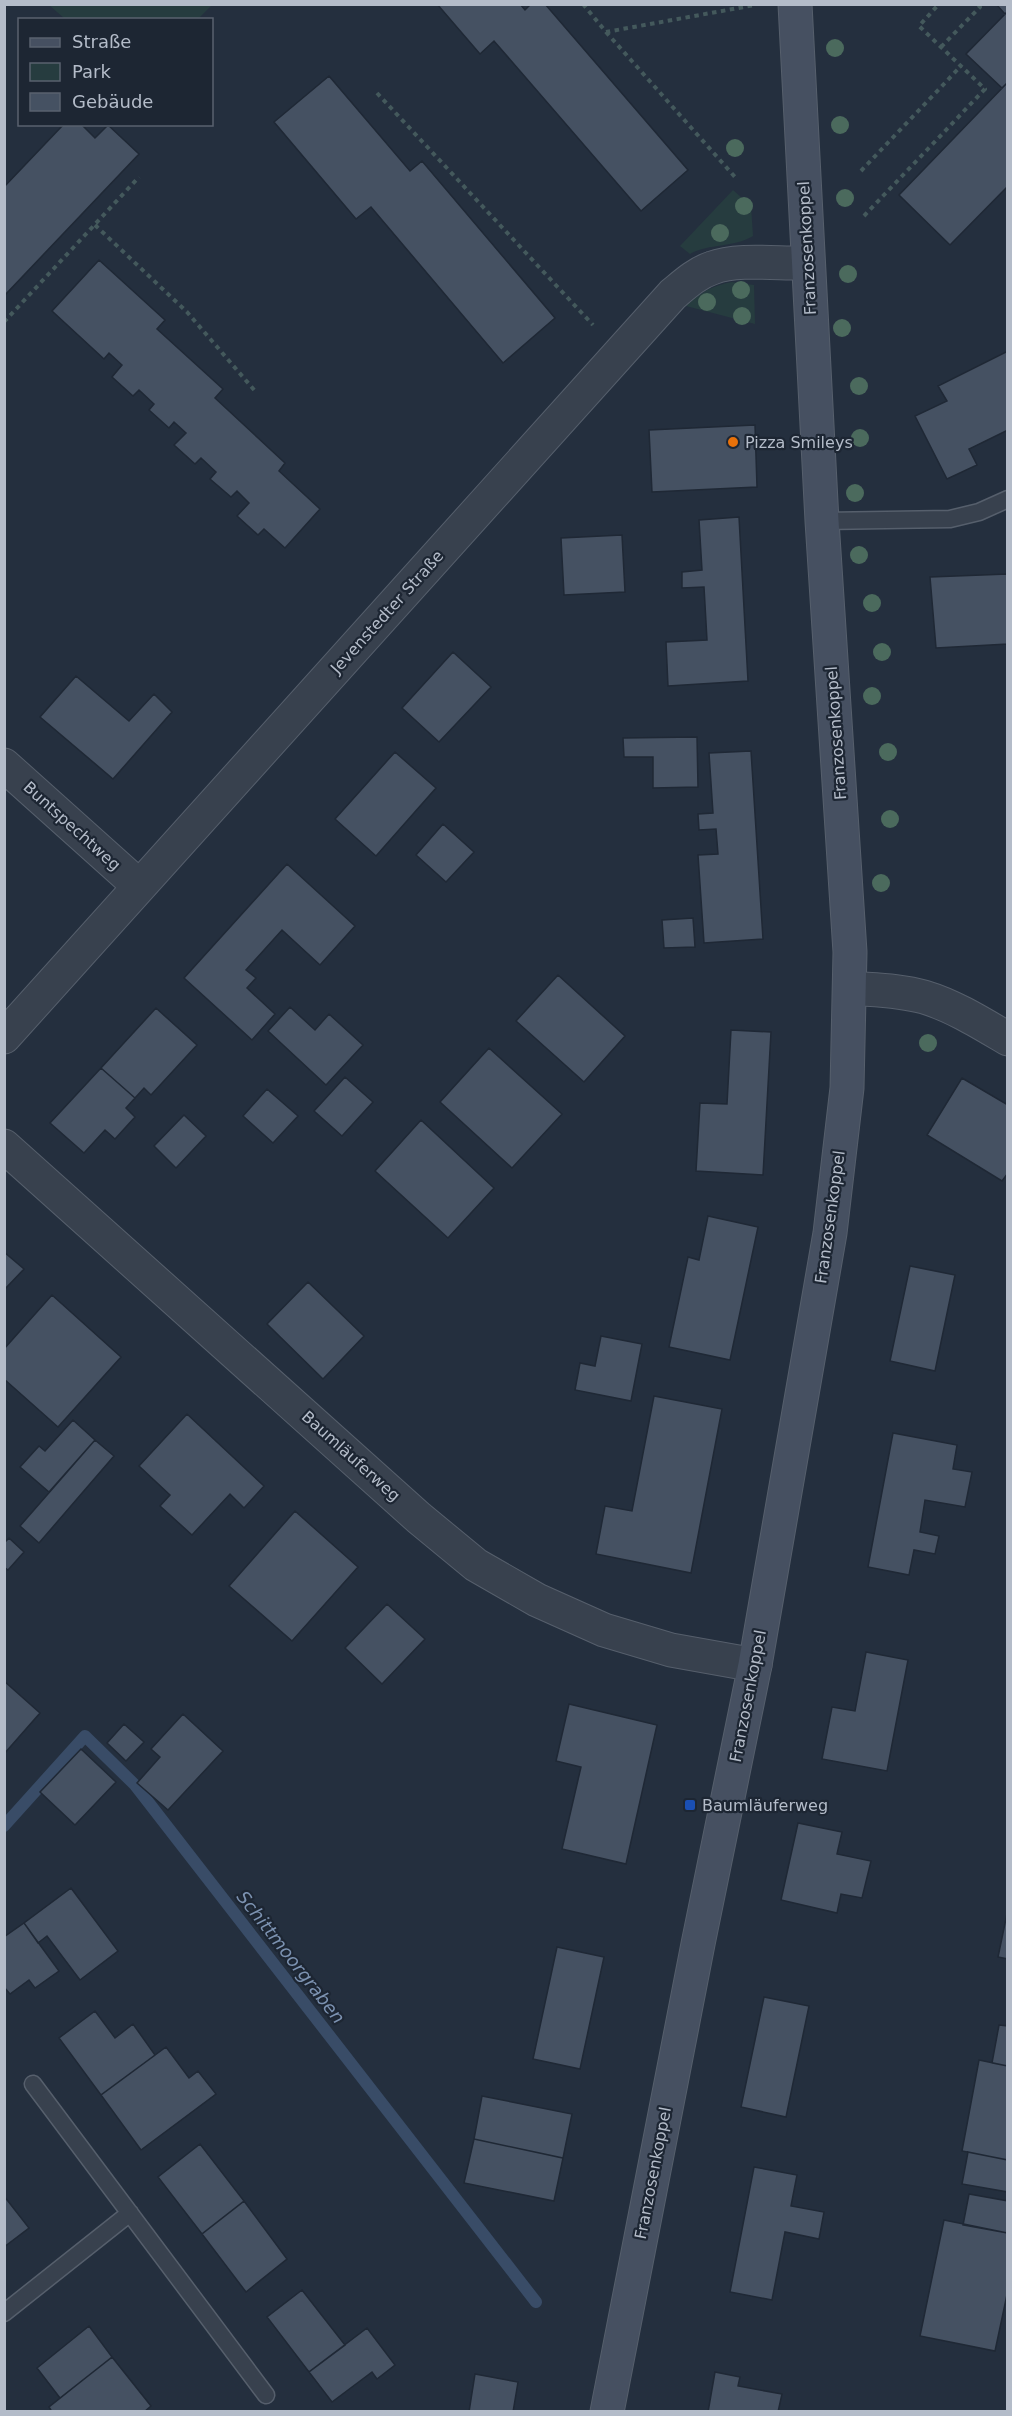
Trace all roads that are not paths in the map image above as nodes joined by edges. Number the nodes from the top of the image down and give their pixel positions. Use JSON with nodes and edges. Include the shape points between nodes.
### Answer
{"nodes":[{"id":1,"x":795,"y":4,"type":"edge"},
{"id":2,"x":807,"y":263,"type":"junction"},
{"id":3,"x":1008,"y":499,"type":"edge"},
{"id":4,"x":822,"y":521,"type":"junction"},
{"id":5,"x":4,"y":765,"type":"edge"},
{"id":6,"x":140,"y":886,"type":"junction"},
{"id":7,"x":850,"y":988,"type":"junction"},
{"id":8,"x":4,"y":1037,"type":"edge"},
{"id":9,"x":1008,"y":1039,"type":"edge"},
{"id":10,"x":4,"y":1146,"type":"edge"},
{"id":11,"x":755,"y":1665,"type":"junction"},
{"id":12,"x":33,"y":2084,"type":"dead end"},
{"id":13,"x":129,"y":2213,"type":"junction"},
{"id":14,"x":4,"y":2313,"type":"edge"},
{"id":15,"x":266,"y":2395,"type":"dead end"},
{"id":16,"x":607,"y":2412,"type":"edge"}],
"edges":[{"from":1,"to":2,"type":"street","name":"Franzosenkoppel"},
{"from":2,"to":4,"type":"street","name":"Franzosenkoppel"},
{"from":2,"to":6,"type":"street","name":"Jevenstedter Straße","via":[[713,267],[673,294]]},
{"from":3,"to":4,"type":"lane","via":[[950,519]]},
{"from":4,"to":7,"type":"street","name":"Franzosenkoppel"},
{"from":5,"to":6,"type":"street","name":"Buntspechtweg"},
{"from":6,"to":8,"type":"street","name":"Jevenstedter Straße"},
{"from":7,"to":9,"type":"street","via":[[924,997],[961,1012]]},
{"from":7,"to":11,"type":"street","name":"Franzosenkoppel","via":[[847,1088],[830,1233]]},
{"from":10,"to":11,"type":"street","name":"Baumläuferweg","via":[[476,1565],[537,1600],[604,1630],[671,1650]]},
{"from":11,"to":16,"type":"street","name":"Franzosenkoppel"},
{"from":12,"to":13,"type":"lane"},
{"from":13,"to":14,"type":"lane"},
{"from":13,"to":15,"type":"lane"}]}
